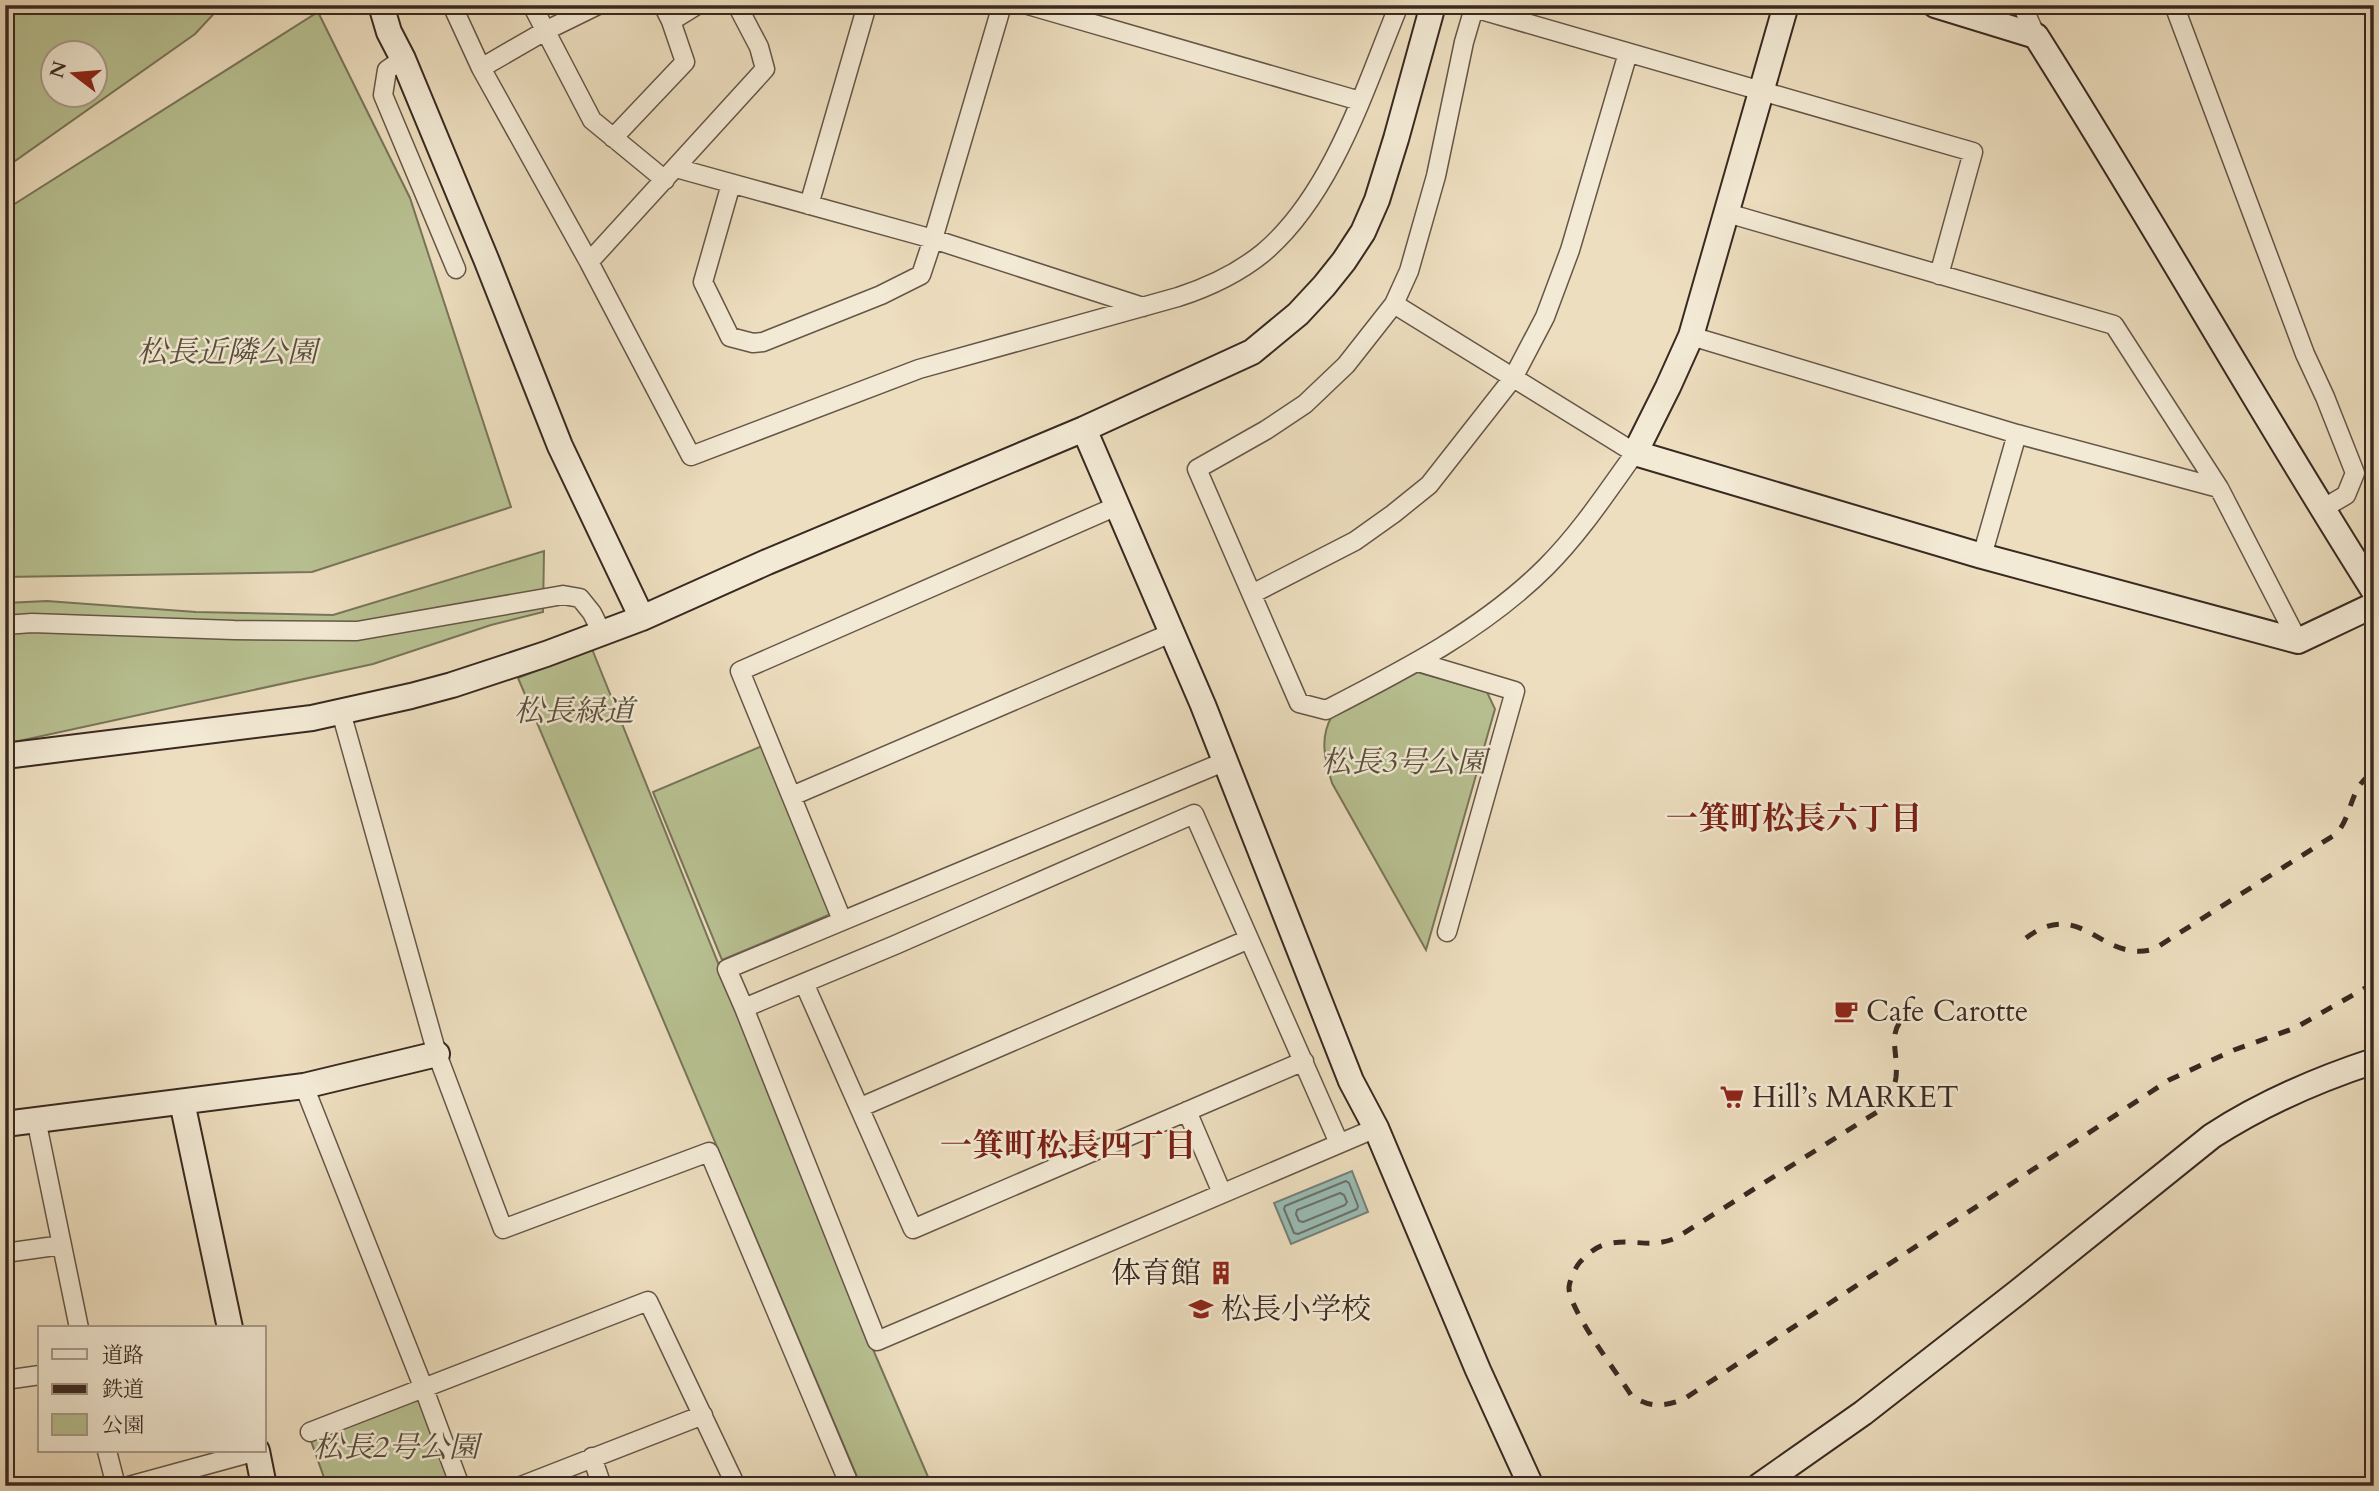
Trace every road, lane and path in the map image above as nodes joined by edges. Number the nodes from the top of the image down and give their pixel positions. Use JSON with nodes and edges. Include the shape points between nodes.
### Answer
{"nodes":[{"id":1,"x":381,"y":5,"type":"edge"},
{"id":2,"x":452,"y":5,"type":"edge"},
{"id":3,"x":532,"y":5,"type":"edge"},
{"id":4,"x":597,"y":5,"type":"edge"},
{"id":5,"x":697,"y":5,"type":"edge"},
{"id":6,"x":737,"y":5,"type":"edge"},
{"id":7,"x":867,"y":5,"type":"edge"},
{"id":8,"x":1002,"y":5,"type":"edge"},
{"id":9,"x":1028,"y":5,"type":"edge"},
{"id":10,"x":1399,"y":5,"type":"edge"},
{"id":11,"x":1433,"y":5,"type":"edge"},
{"id":12,"x":1787,"y":5,"type":"edge"},
{"id":13,"x":1935,"y":5,"type":"edge"},
{"id":14,"x":2022,"y":5,"type":"edge"},
{"id":15,"x":2174,"y":5,"type":"edge"},
{"id":16,"x":667,"y":13,"type":"edge"},
{"id":17,"x":545,"y":31,"type":"junction"},
{"id":18,"x":2036,"y":36,"type":"junction"},
{"id":19,"x":1628,"y":53,"type":"junction"},
{"id":20,"x":403,"y":59,"type":"junction"},
{"id":21,"x":481,"y":68,"type":"junction"},
{"id":22,"x":1762,"y":93,"type":"junction"},
{"id":23,"x":1360,"y":101,"type":"junction"},
{"id":24,"x":613,"y":138,"type":"junction"},
{"id":25,"x":670,"y":174,"type":"junction"},
{"id":26,"x":731,"y":184,"type":"junction"},
{"id":27,"x":809,"y":205,"type":"junction"},
{"id":28,"x":1727,"y":213,"type":"junction"},
{"id":29,"x":933,"y":239,"type":"junction"},
{"id":30,"x":589,"y":262,"type":"junction"},
{"id":31,"x":456,"y":269,"type":"dead end"},
{"id":32,"x":1939,"y":275,"type":"junction"},
{"id":33,"x":1394,"y":304,"type":"junction"},
{"id":34,"x":1143,"y":307,"type":"junction"},
{"id":35,"x":1690,"y":336,"type":"junction"},
{"id":36,"x":1513,"y":378,"type":"junction"},
{"id":37,"x":1084,"y":429,"type":"junction"},
{"id":38,"x":2017,"y":434,"type":"junction"},
{"id":39,"x":1635,"y":453,"type":"junction"},
{"id":40,"x":2219,"y":488,"type":"junction"},
{"id":41,"x":1117,"y":506,"type":"junction"},
{"id":42,"x":2322,"y":509,"type":"junction"},
{"id":43,"x":1982,"y":556,"type":"junction"},
{"id":44,"x":2374,"y":591,"type":"edge"},
{"id":45,"x":1252,"y":594,"type":"junction"},
{"id":46,"x":2374,"y":604,"type":"edge"},
{"id":47,"x":642,"y":618,"type":"junction"},
{"id":48,"x":5,"y":625,"type":"edge"},
{"id":49,"x":602,"y":633,"type":"junction"},
{"id":50,"x":1171,"y":633,"type":"junction"},
{"id":51,"x":2298,"y":640,"type":"junction"},
{"id":52,"x":1418,"y":662,"type":"junction"},
{"id":53,"x":341,"y":712,"type":"junction"},
{"id":54,"x":5,"y":756,"type":"edge"},
{"id":55,"x":1226,"y":761,"type":"junction"},
{"id":56,"x":792,"y":796,"type":"junction"},
{"id":57,"x":842,"y":920,"type":"junction"},
{"id":58,"x":1447,"y":932,"type":"dead end"},
{"id":59,"x":1249,"y":939,"type":"junction"},
{"id":60,"x":804,"y":983,"type":"junction"},
{"id":61,"x":744,"y":1008,"type":"junction"},
{"id":62,"x":437,"y":1054,"type":"junction"},
{"id":63,"x":1304,"y":1061,"type":"junction"},
{"id":64,"x":2374,"y":1061,"type":"edge"},
{"id":65,"x":304,"y":1086,"type":"junction"},
{"id":66,"x":182,"y":1102,"type":"junction"},
{"id":67,"x":860,"y":1107,"type":"junction"},
{"id":68,"x":1187,"y":1111,"type":"junction"},
{"id":69,"x":36,"y":1119,"type":"junction"},
{"id":70,"x":5,"y":1124,"type":"edge"},
{"id":71,"x":1376,"y":1128,"type":"junction"},
{"id":72,"x":1339,"y":1143,"type":"junction"},
{"id":73,"x":1222,"y":1193,"type":"junction"},
{"id":74,"x":62,"y":1245,"type":"junction"},
{"id":75,"x":5,"y":1253,"type":"edge"},
{"id":76,"x":79,"y":1326,"type":"edge"},
{"id":77,"x":230,"y":1326,"type":"edge"},
{"id":78,"x":38,"y":1375,"type":"edge"},
{"id":79,"x":5,"y":1380,"type":"edge"},
{"id":80,"x":424,"y":1389,"type":"junction"},
{"id":81,"x":703,"y":1415,"type":"junction"},
{"id":82,"x":310,"y":1432,"type":"dead end"},
{"id":83,"x":107,"y":1452,"type":"edge"},
{"id":84,"x":253,"y":1452,"type":"edge"},
{"id":85,"x":257,"y":1452,"type":"edge"},
{"id":86,"x":592,"y":1457,"type":"junction"},
{"id":87,"x":116,"y":1486,"type":"edge"},
{"id":88,"x":129,"y":1486,"type":"edge"},
{"id":89,"x":264,"y":1486,"type":"edge"},
{"id":90,"x":460,"y":1486,"type":"edge"},
{"id":91,"x":521,"y":1486,"type":"edge"},
{"id":92,"x":602,"y":1486,"type":"edge"},
{"id":93,"x":736,"y":1486,"type":"edge"},
{"id":94,"x":850,"y":1486,"type":"edge"},
{"id":95,"x":1531,"y":1486,"type":"edge"},
{"id":96,"x":1759,"y":1486,"type":"edge"}],
"edges":[{"from":1,"to":20,"type":"street"},
{"from":2,"to":21,"type":"street"},
{"from":3,"to":17,"type":"street"},
{"from":4,"to":17,"type":"street"},
{"from":5,"to":16,"type":"street"},
{"from":6,"to":25,"type":"street","via":[[765,69]]},
{"from":7,"to":27,"type":"street"},
{"from":8,"to":29,"type":"street"},
{"from":9,"to":23,"type":"street"},
{"from":10,"to":23,"type":"street"},
{"from":11,"to":37,"type":"street","via":[[1377,200],[1363,232],[1324,286],[1252,352]]},
{"from":12,"to":22,"type":"street"},
{"from":13,"to":18,"type":"street"},
{"from":14,"to":18,"type":"street"},
{"from":15,"to":42,"type":"street","via":[[2305,354],[2355,473],[2346,495]]},
{"from":16,"to":24,"type":"street","via":[[685,62]]},
{"from":17,"to":21,"type":"street"},
{"from":17,"to":24,"type":"street","via":[[592,120]]},
{"from":18,"to":42,"type":"street"},
{"from":19,"to":22,"type":"street"},
{"from":19,"to":33,"type":"street","via":[[1474,8],[1436,176]]},
{"from":19,"to":36,"type":"street","via":[[1570,250],[1545,317]]},
{"from":20,"to":31,"type":"street","via":[[387,70],[383,95]]},
{"from":20,"to":47,"type":"street","via":[[560,446]]},
{"from":21,"to":30,"type":"street"},
{"from":22,"to":28,"type":"street"},
{"from":22,"to":32,"type":"street","via":[[1973,152]]},
{"from":23,"to":34,"type":"street","via":[[1319,185],[1276,241],[1212,286]]},
{"from":24,"to":25,"type":"street"},
{"from":25,"to":26,"type":"street"},
{"from":25,"to":30,"type":"street"},
{"from":26,"to":27,"type":"street"},
{"from":26,"to":29,"type":"street","via":[[702,282],[726,331],[741,341],[763,342],[922,275]]},
{"from":27,"to":29,"type":"street"},
{"from":28,"to":32,"type":"street"},
{"from":28,"to":35,"type":"street"},
{"from":29,"to":34,"type":"street"},
{"from":30,"to":34,"type":"street","via":[[691,456],[919,369]]},
{"from":32,"to":40,"type":"street","via":[[2114,324]]},
{"from":33,"to":36,"type":"street"},
{"from":33,"to":45,"type":"street","via":[[1346,365],[1304,404],[1197,469]]},
{"from":35,"to":38,"type":"street"},
{"from":35,"to":39,"type":"street"},
{"from":36,"to":39,"type":"street"},
{"from":36,"to":45,"type":"street","via":[[1429,485],[1355,541]]},
{"from":37,"to":41,"type":"street"},
{"from":37,"to":47,"type":"street"},
{"from":38,"to":40,"type":"street"},
{"from":38,"to":43,"type":"street"},
{"from":39,"to":43,"type":"street"},
{"from":39,"to":52,"type":"street","via":[[1546,566],[1508,600]]},
{"from":40,"to":51,"type":"street"},
{"from":41,"to":50,"type":"street"},
{"from":41,"to":56,"type":"street","via":[[740,671]]},
{"from":42,"to":44,"type":"street"},
{"from":43,"to":51,"type":"street"},
{"from":45,"to":52,"type":"street","via":[[1298,703],[1326,710]]},
{"from":46,"to":51,"type":"street"},
{"from":47,"to":49,"type":"street"},
{"from":48,"to":49,"type":"street","via":[[357,631],[563,595],[580,598]]},
{"from":49,"to":53,"type":"street","via":[[452,685]]},
{"from":50,"to":55,"type":"street"},
{"from":50,"to":56,"type":"street"},
{"from":52,"to":58,"type":"street","via":[[1515,691]]},
{"from":53,"to":54,"type":"street"},
{"from":53,"to":62,"type":"street"},
{"from":55,"to":57,"type":"street"},
{"from":55,"to":71,"type":"street","via":[[1351,1081]]},
{"from":56,"to":57,"type":"street"},
{"from":57,"to":61,"type":"street","via":[[727,969]]},
{"from":59,"to":60,"type":"street","via":[[1194,814]]},
{"from":59,"to":63,"type":"street"},
{"from":59,"to":67,"type":"street"},
{"from":60,"to":61,"type":"street"},
{"from":60,"to":67,"type":"street"},
{"from":61,"to":73,"type":"street","via":[[877,1341]]},
{"from":62,"to":65,"type":"street"},
{"from":62,"to":94,"type":"street","via":[[503,1229],[709,1152]]},
{"from":63,"to":68,"type":"street"},
{"from":63,"to":72,"type":"street"},
{"from":64,"to":96,"type":"street","via":[[2288,1093],[2212,1136],[1863,1413]]},
{"from":65,"to":66,"type":"street"},
{"from":65,"to":80,"type":"street"},
{"from":66,"to":69,"type":"street"},
{"from":66,"to":77,"type":"street"},
{"from":67,"to":68,"type":"street","via":[[913,1229]]},
{"from":68,"to":73,"type":"street"},
{"from":69,"to":70,"type":"street"},
{"from":69,"to":74,"type":"street"},
{"from":71,"to":72,"type":"street"},
{"from":71,"to":95,"type":"street"},
{"from":72,"to":73,"type":"street"},
{"from":74,"to":75,"type":"street"},
{"from":74,"to":76,"type":"street"},
{"from":78,"to":79,"type":"street"},
{"from":80,"to":81,"type":"street","via":[[648,1301]]},
{"from":80,"to":82,"type":"street"},
{"from":80,"to":90,"type":"street"},
{"from":81,"to":86,"type":"street"},
{"from":81,"to":93,"type":"street"},
{"from":83,"to":87,"type":"street"},
{"from":84,"to":88,"type":"street"},
{"from":85,"to":89,"type":"street"},
{"from":86,"to":91,"type":"street"},
{"from":86,"to":92,"type":"street"}]}
